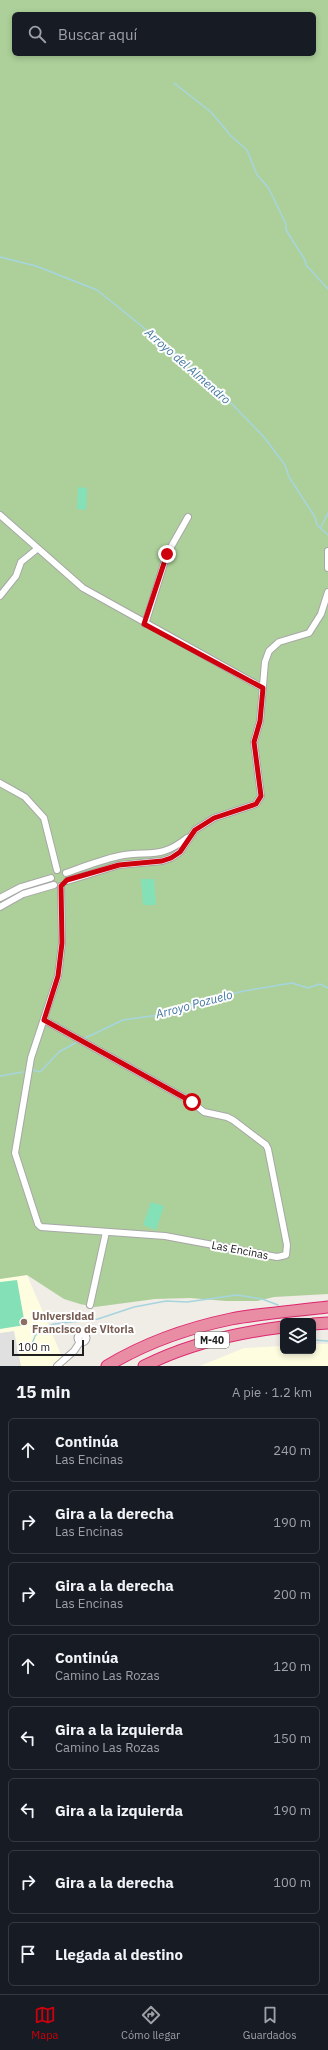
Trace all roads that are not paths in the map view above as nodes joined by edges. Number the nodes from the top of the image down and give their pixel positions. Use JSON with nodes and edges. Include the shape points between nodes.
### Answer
{"nodes":[{"id":1,"x":0,"y":515,"type":"edge"},
{"id":2,"x":188,"y":517,"type":"dead end"},
{"id":3,"x":37,"y":549,"type":"junction"},
{"id":4,"x":328,"y":551,"type":"edge"},
{"id":5,"x":328,"y":568,"type":"edge"},
{"id":6,"x":328,"y":592,"type":"edge"},
{"id":7,"x":0,"y":596,"type":"edge"},
{"id":8,"x":144,"y":624,"type":"junction"},
{"id":9,"x":263,"y":688,"type":"junction"},
{"id":10,"x":0,"y":783,"type":"edge"},
{"id":11,"x":190,"y":836,"type":"junction"},
{"id":12,"x":57,"y":870,"type":"junction"},
{"id":13,"x":66,"y":873,"type":"junction"},
{"id":14,"x":51,"y":878,"type":"junction"},
{"id":15,"x":67,"y":880,"type":"junction"},
{"id":16,"x":54,"y":885,"type":"junction"},
{"id":17,"x":61,"y":886,"type":"junction"},
{"id":18,"x":0,"y":898,"type":"edge"},
{"id":19,"x":0,"y":907,"type":"edge"},
{"id":20,"x":44,"y":1020,"type":"junction"},
{"id":21,"x":106,"y":1232,"type":"junction"},
{"id":22,"x":90,"y":1305,"type":"dead end"},
{"id":23,"x":328,"y":1307,"type":"edge"},
{"id":24,"x":328,"y":1322,"type":"edge"},
{"id":25,"x":316,"y":1324,"type":"edge"},
{"id":26,"x":280,"y":1327,"type":"edge"},
{"id":27,"x":80,"y":1342,"type":"dead end"},
{"id":28,"x":57,"y":1366,"type":"edge"},
{"id":29,"x":106,"y":1366,"type":"edge"},
{"id":30,"x":144,"y":1366,"type":"edge"}],
"edges":[{"from":1,"to":3,"type":"street"},
{"from":2,"to":8,"type":"street","via":[[167,554]]},
{"from":3,"to":7,"type":"street","via":[[21,562],[16,576]]},
{"from":3,"to":8,"type":"street","via":[[82,588]]},
{"from":4,"to":5,"type":"street"},
{"from":6,"to":9,"type":"street","via":[[321,614],[309,632],[279,642],[269,651],[265,662]]},
{"from":8,"to":9,"type":"street"},
{"from":9,"to":11,"type":"street","via":[[260,721],[254,742],[261,796],[256,804],[214,818]]},
{"from":10,"to":12,"type":"street","via":[[26,797],[44,818]]},
{"from":11,"to":13,"type":"street","via":[[173,849],[156,854],[120,856]]},
{"from":11,"to":15,"type":"street","via":[[180,852],[171,858],[119,865]]},
{"from":12,"to":13,"type":"street"},
{"from":12,"to":14,"type":"street"},
{"from":13,"to":15,"type":"street"},
{"from":14,"to":16,"type":"street"},
{"from":14,"to":18,"type":"street","via":[[21,887]]},
{"from":15,"to":17,"type":"street"},
{"from":16,"to":17,"type":"street"},
{"from":16,"to":19,"type":"street","via":[[23,894]]},
{"from":17,"to":20,"type":"street","name":"Las Encinas","via":[[61,950],[58,976]]},
{"from":20,"to":21,"type":"street","name":"Las Encinas","via":[[31,1058],[15,1152],[41,1227]]},
{"from":20,"to":21,"type":"street","name":"Las Encinas","via":[[192,1102],[204,1112],[228,1116],[266,1145],[287,1252],[285,1256],[277,1257],[165,1236]]},
{"from":21,"to":22,"type":"street"},
{"from":23,"to":29,"type":"highway","number":"M-40","via":[[232,1319],[198,1327],[156,1341]]},
{"from":24,"to":25,"type":"highway"},
{"from":26,"to":30,"type":"highway","number":"M-40","via":[[236,1334],[199,1344]]},
{"from":27,"to":28,"type":"street"}]}
